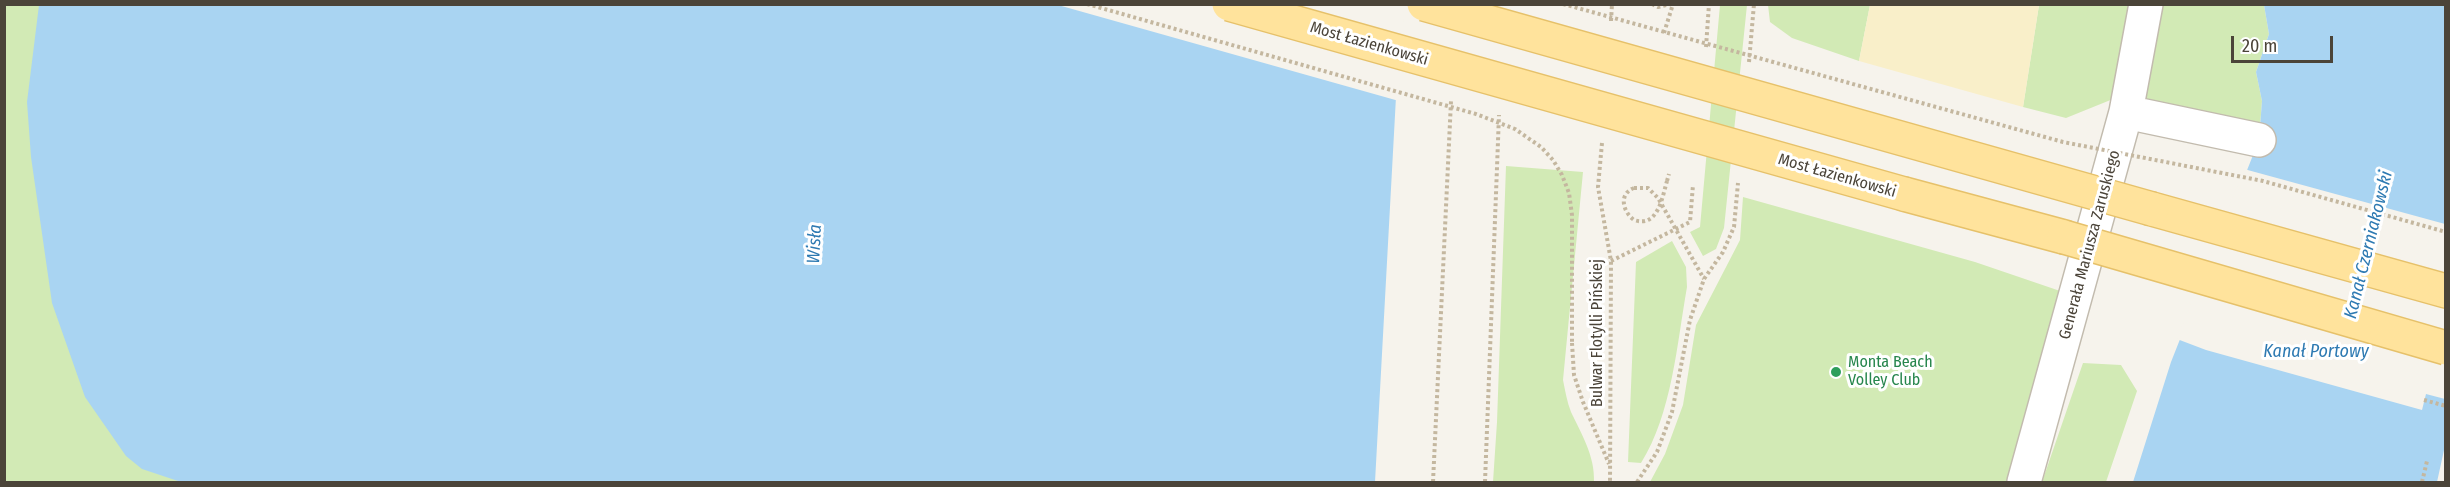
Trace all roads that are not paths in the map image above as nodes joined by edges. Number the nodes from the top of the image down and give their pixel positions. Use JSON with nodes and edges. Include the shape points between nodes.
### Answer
{"nodes":[{"id":1,"x":1228,"y":4,"type":"edge"},
{"id":2,"x":1424,"y":4,"type":"edge"},
{"id":3,"x":2146,"y":4,"type":"edge"},
{"id":4,"x":2126,"y":112,"type":"junction"},
{"id":5,"x":2259,"y":140,"type":"dead end"},
{"id":6,"x":2445,"y":291,"type":"edge"},
{"id":7,"x":2445,"y":348,"type":"edge"},
{"id":8,"x":2024,"y":483,"type":"edge"}],
"edges":[{"from":1,"to":7,"type":"main road","name":"Most Łazienkowski","bridge":true,"via":[[2064,237]]},
{"from":2,"to":6,"type":"main road","bridge":true},
{"from":3,"to":4,"type":"lane","name":"Generała Mariusza Zaruskiego"},
{"from":4,"to":5,"type":"lane"},
{"from":4,"to":8,"type":"lane","name":"Generała Mariusza Zaruskiego"}]}
